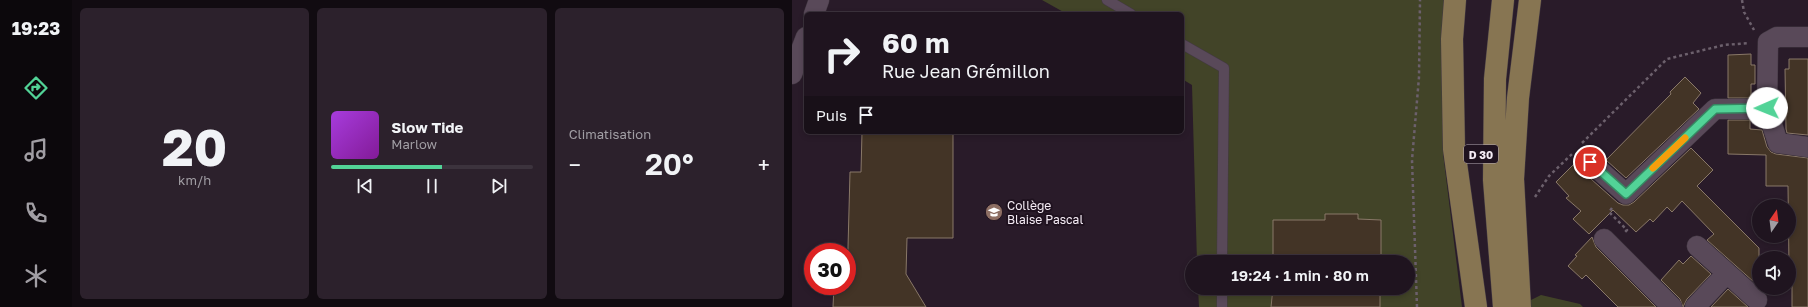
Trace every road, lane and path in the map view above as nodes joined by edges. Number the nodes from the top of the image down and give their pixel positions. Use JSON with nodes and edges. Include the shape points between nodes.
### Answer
{"nodes":[{"id":1,"x":820,"y":0,"type":"edge"},
{"id":2,"x":1107,"y":0,"type":"edge"},
{"id":3,"x":1420,"y":0,"type":"edge"},
{"id":4,"x":1455,"y":0,"type":"edge"},
{"id":5,"x":1488,"y":0,"type":"edge"},
{"id":6,"x":1503,"y":0,"type":"edge"},
{"id":7,"x":1532,"y":0,"type":"edge"},
{"id":8,"x":1742,"y":0,"type":"edge"},
{"id":9,"x":815,"y":12,"type":"edge"},
{"id":10,"x":1128,"y":12,"type":"edge"},
{"id":11,"x":1808,"y":37,"type":"edge"},
{"id":12,"x":804,"y":42,"type":"edge"},
{"id":13,"x":1768,"y":42,"type":"junction"},
{"id":14,"x":1184,"y":45,"type":"edge"},
{"id":15,"x":792,"y":74,"type":"edge"},
{"id":16,"x":1767,"y":108,"type":"junction"},
{"id":17,"x":1808,"y":147,"type":"edge"},
{"id":18,"x":1581,"y":153,"type":"junction"},
{"id":19,"x":1626,"y":194,"type":"junction"},
{"id":20,"x":1535,"y":197,"type":"dead end"},
{"id":21,"x":1608,"y":243,"type":"joint"},
{"id":22,"x":1698,"y":246,"type":"dead end"},
{"id":23,"x":1222,"y":255,"type":"edge"},
{"id":24,"x":1727,"y":273,"type":"junction"},
{"id":25,"x":1222,"y":295,"type":"edge"},
{"id":26,"x":1757,"y":300,"type":"dead end"},
{"id":27,"x":1222,"y":307,"type":"edge"},
{"id":28,"x":1417,"y":307,"type":"edge"},
{"id":29,"x":1476,"y":307,"type":"edge"},
{"id":30,"x":1490,"y":307,"type":"edge"},
{"id":31,"x":1504,"y":307,"type":"edge"},
{"id":32,"x":1520,"y":307,"type":"edge"},
{"id":33,"x":1672,"y":307,"type":"edge"},
{"id":34,"x":1695,"y":307,"type":"edge"}],
"edges":[{"from":1,"to":9,"type":"street"},
{"from":2,"to":10,"type":"lane"},
{"from":3,"to":28,"type":"path","via":[[1419,76],[1412,160]]},
{"from":4,"to":29,"type":"main road","via":[[1452,39],[1454,149]]},
{"from":5,"to":30,"type":"main road","number":"D 30","via":[[1481,75],[1480,176]]},
{"from":6,"to":31,"type":"main road","number":"D 30","via":[[1495,79],[1494,180]]},
{"from":7,"to":32,"type":"main road","via":[[1526,26],[1518,98],[1513,179]]},
{"from":8,"to":13,"type":"path","via":[[1744,12],[1754,30]]},
{"from":11,"to":13,"type":"street","via":[[1777,37]]},
{"from":12,"to":15,"type":"street"},
{"from":13,"to":16,"type":"street"},
{"from":13,"to":18,"type":"path","via":[[1724,45],[1667,59]]},
{"from":14,"to":23,"type":"lane","via":[[1224,68]]},
{"from":16,"to":17,"type":"street","via":[[1778,143]]},
{"from":16,"to":19,"type":"street","via":[[1715,109]]},
{"from":18,"to":19,"type":"street"},
{"from":18,"to":20,"type":"path","via":[[1549,176]]},
{"from":19,"to":21,"type":"path","via":[[1608,212],[1627,230]]},
{"from":21,"to":33,"type":"street"},
{"from":22,"to":24,"type":"street"},
{"from":24,"to":26,"type":"street"},
{"from":24,"to":34,"type":"street"},
{"from":25,"to":27,"type":"lane"}]}
